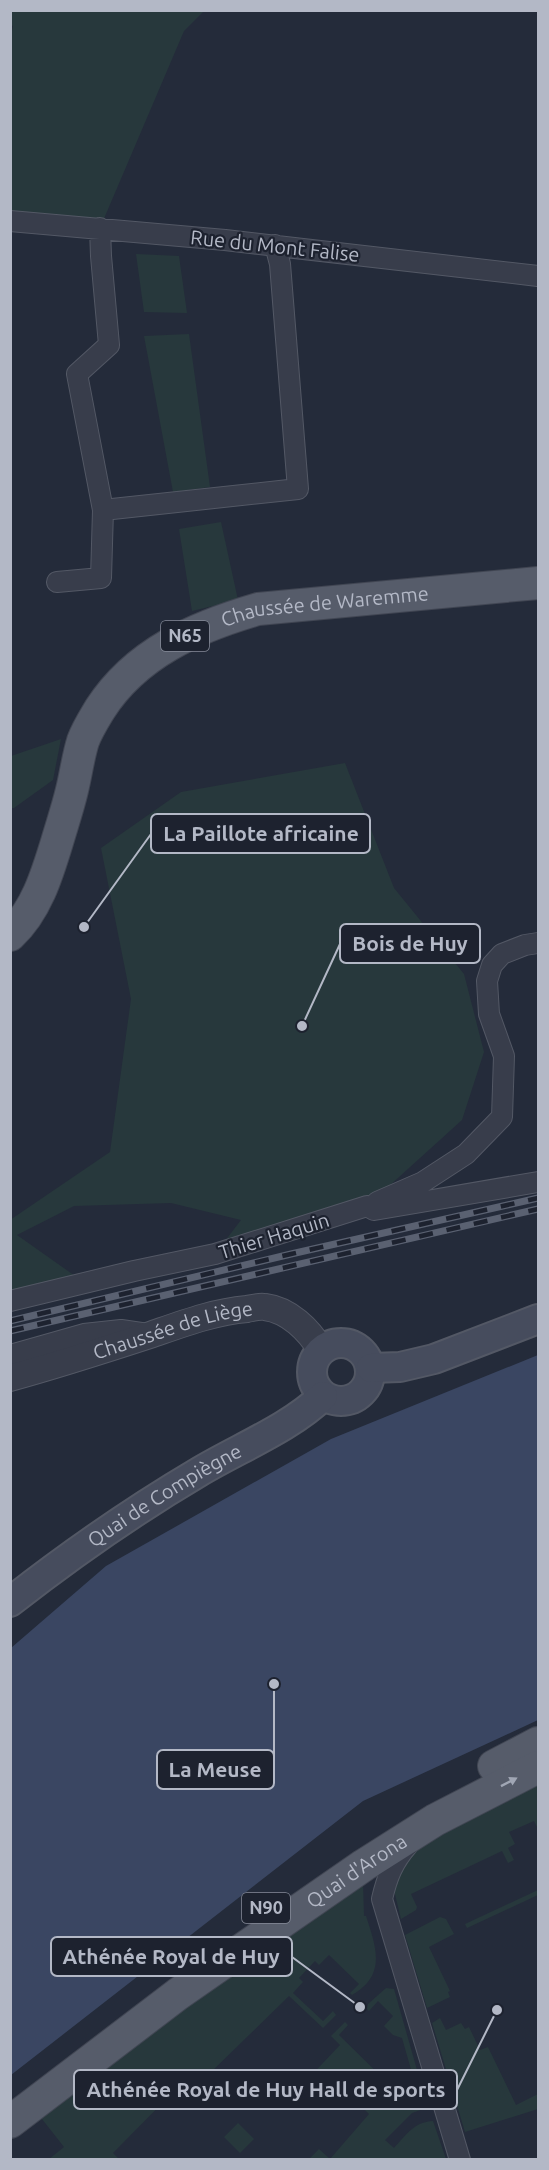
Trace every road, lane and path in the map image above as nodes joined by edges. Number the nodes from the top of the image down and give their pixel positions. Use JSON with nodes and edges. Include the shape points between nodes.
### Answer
{"nodes":[{"id":1,"x":10,"y":221,"type":"edge"},
{"id":2,"x":100,"y":228,"type":"junction"},
{"id":3,"x":275,"y":245,"type":"junction"},
{"id":4,"x":538,"y":276,"type":"edge"},
{"id":5,"x":103,"y":510,"type":"junction"},
{"id":6,"x":57,"y":582,"type":"dead end"},
{"id":7,"x":538,"y":583,"type":"edge"},
{"id":8,"x":10,"y":935,"type":"edge"},
{"id":9,"x":538,"y":943,"type":"edge"},
{"id":10,"x":538,"y":1182,"type":"edge"},
{"id":11,"x":367,"y":1206,"type":"junction"},
{"id":12,"x":10,"y":1301,"type":"edge"},
{"id":13,"x":538,"y":1320,"type":"edge"},
{"id":14,"x":151,"y":1334,"type":"junction"},
{"id":15,"x":321,"y":1350,"type":"junction"},
{"id":16,"x":10,"y":1355,"type":"edge"},
{"id":17,"x":371,"y":1368,"type":"junction"},
{"id":18,"x":10,"y":1378,"type":"edge"},
{"id":19,"x":323,"y":1396,"type":"junction"},
{"id":20,"x":10,"y":1602,"type":"edge"},
{"id":21,"x":538,"y":1743,"type":"edge"},
{"id":22,"x":538,"y":1767,"type":"edge"},
{"id":23,"x":425,"y":1826,"type":"junction"},
{"id":24,"x":10,"y":2097,"type":"edge"},
{"id":25,"x":10,"y":2122,"type":"edge"},
{"id":26,"x":460,"y":2160,"type":"edge"}],
"edges":[{"from":1,"to":2,"type":"street","name":"Rue du Mont Falise"},
{"from":2,"to":3,"type":"street","name":"Rue du Mont Falise"},
{"from":2,"to":5,"type":"street","via":[[109,345],[77,374]]},
{"from":3,"to":4,"type":"street","name":"Rue du Mont Falise"},
{"from":3,"to":5,"type":"street","via":[[280,264],[298,489]]},
{"from":5,"to":6,"type":"street","via":[[101,578]]},
{"from":7,"to":8,"type":"main road","name":"Chaussée de Waremme","number":"N65","via":[[258,609],[217,621],[160,649],[125,677],[94,718],[83,740],[43,882],[25,918]]},
{"from":9,"to":11,"type":"street","via":[[502,954],[492,965],[487,981],[489,1014],[504,1056],[502,1117],[466,1154],[423,1182]]},
{"from":10,"to":11,"type":"street","name":"Thier Haquin","via":[[374,1210]]},
{"from":11,"to":12,"type":"street","name":"Thier Haquin","via":[[215,1254]]},
{"from":13,"to":17,"type":"main road","via":[[434,1359],[400,1367]]},
{"from":14,"to":15,"type":"street","name":"Chaussée de Liège","via":[[201,1317],[265,1307],[299,1323]]},
{"from":14,"to":16,"type":"street","via":[[121,1330],[84,1334]]},
{"from":14,"to":18,"type":"street","name":"Chaussée de Liège"},
{"from":15,"to":17,"type":"main road","via":[[332,1343],[357,1346],[367,1356]]},
{"from":15,"to":19,"type":"main road","via":[[312,1373]]},
{"from":17,"to":19,"type":"main road","via":[[370,1382],[350,1401]]},
{"from":19,"to":20,"type":"main road","name":"Quai de Compiègne","via":[[308,1410],[134,1512]]},
{"from":21,"to":24,"type":"main road","name":"Quai d'Arona","number":"N90","via":[[416,1809],[332,1862],[188,1963]]},
{"from":23,"to":22,"type":"main road","name":"Quai d'Arona","number":"N90","one_way":true},
{"from":23,"to":25,"type":"main road","name":"Quai d'Arona","number":"N90","via":[[178,1994]]},
{"from":23,"to":26,"type":"street","via":[[396,1859],[386,1878],[382,1899]]}]}
